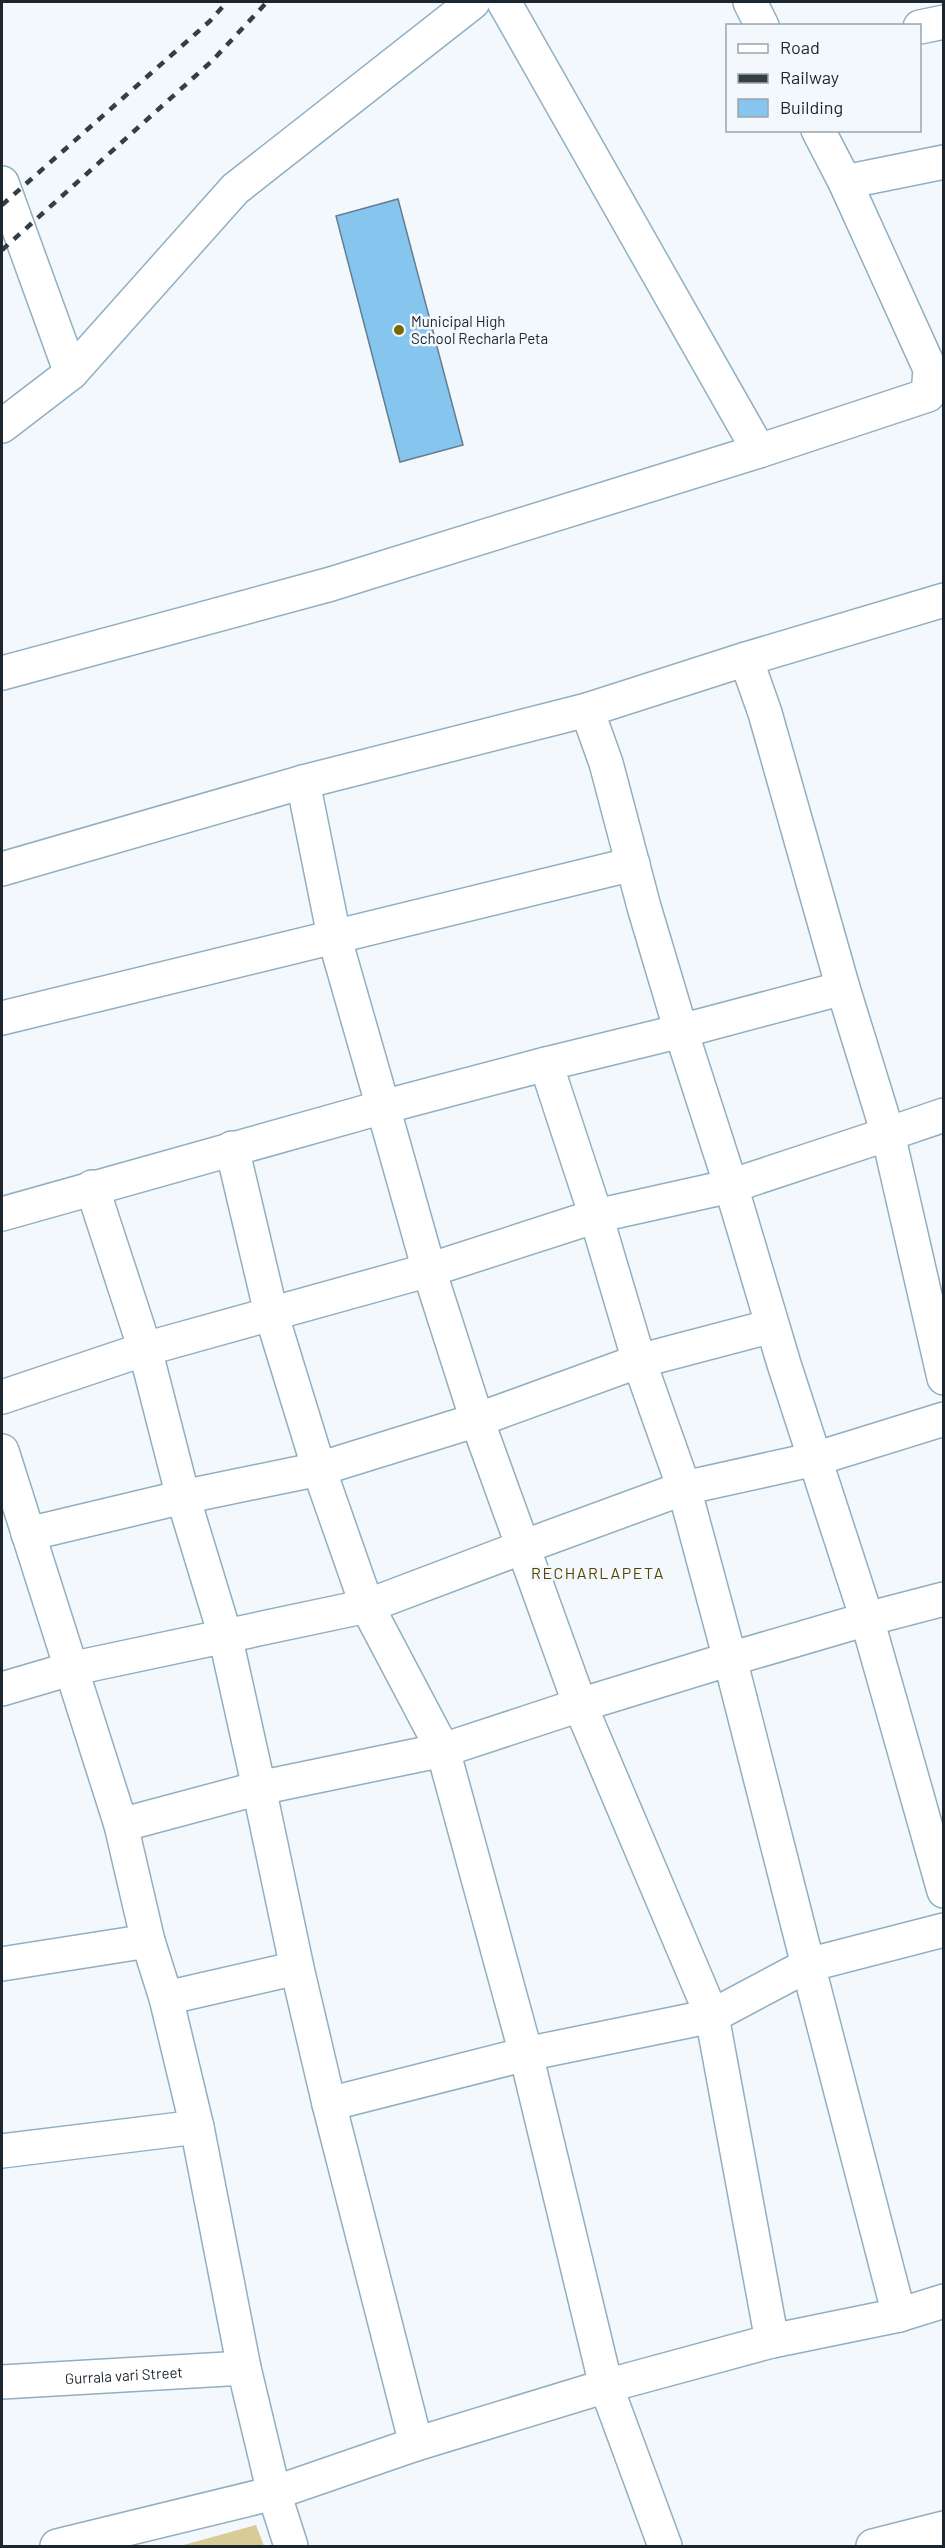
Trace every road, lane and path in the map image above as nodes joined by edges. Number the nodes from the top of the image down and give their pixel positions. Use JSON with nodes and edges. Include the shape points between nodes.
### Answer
{"nodes":[{"id":1,"x":473,"y":2,"type":"edge"},
{"id":2,"x":504,"y":2,"type":"edge"},
{"id":3,"x":750,"y":2,"type":"edge"},
{"id":4,"x":944,"y":22,"type":"edge"},
{"id":5,"x":761,"y":24,"type":"edge"},
{"id":6,"x":921,"y":27,"type":"edge"},
{"id":7,"x":819,"y":132,"type":"edge"},
{"id":8,"x":944,"y":162,"type":"edge"},
{"id":9,"x":845,"y":182,"type":"junction"},
{"id":10,"x":2,"y":183,"type":"edge"},
{"id":11,"x":71,"y":374,"type":"junction"},
{"id":12,"x":2,"y":426,"type":"edge"},
{"id":13,"x":759,"y":451,"type":"junction"},
{"id":14,"x":944,"y":600,"type":"edge"},
{"id":15,"x":746,"y":659,"type":"junction"},
{"id":16,"x":2,"y":673,"type":"edge"},
{"id":17,"x":587,"y":710,"type":"junction"},
{"id":18,"x":303,"y":782,"type":"junction"},
{"id":19,"x":633,"y":864,"type":"junction"},
{"id":20,"x":2,"y":869,"type":"edge"},
{"id":21,"x":334,"y":936,"type":"junction"},
{"id":22,"x":843,"y":988,"type":"junction"},
{"id":23,"x":2,"y":1018,"type":"edge"},
{"id":24,"x":681,"y":1031,"type":"junction"},
{"id":25,"x":546,"y":1064,"type":"junction"},
{"id":26,"x":383,"y":1107,"type":"junction"},
{"id":27,"x":944,"y":1115,"type":"edge"},
{"id":28,"x":888,"y":1134,"type":"junction"},
{"id":29,"x":232,"y":1148,"type":"junction"},
{"id":30,"x":731,"y":1186,"type":"junction"},
{"id":31,"x":92,"y":1187,"type":"junction"},
{"id":32,"x":2,"y":1214,"type":"edge"},
{"id":33,"x":596,"y":1216,"type":"junction"},
{"id":34,"x":429,"y":1270,"type":"junction"},
{"id":35,"x":272,"y":1313,"type":"junction"},
{"id":36,"x":772,"y":1326,"type":"junction"},
{"id":37,"x":145,"y":1349,"type":"junction"},
{"id":38,"x":639,"y":1361,"type":"junction"},
{"id":39,"x":944,"y":1378,"type":"edge"},
{"id":40,"x":2,"y":1397,"type":"edge"},
{"id":41,"x":944,"y":1419,"type":"edge"},
{"id":42,"x":477,"y":1420,"type":"junction"},
{"id":43,"x":2,"y":1451,"type":"edge"},
{"id":44,"x":814,"y":1459,"type":"junction"},
{"id":45,"x":319,"y":1469,"type":"junction"},
{"id":46,"x":684,"y":1488,"type":"junction"},
{"id":47,"x":183,"y":1497,"type":"junction"},
{"id":48,"x":28,"y":1534,"type":"junction"},
{"id":49,"x":523,"y":1547,"type":"junction"},
{"id":50,"x":944,"y":1599,"type":"edge"},
{"id":51,"x":367,"y":1606,"type":"junction"},
{"id":52,"x":867,"y":1619,"type":"junction"},
{"id":53,"x":225,"y":1635,"type":"junction"},
{"id":54,"x":730,"y":1659,"type":"junction"},
{"id":55,"x":70,"y":1669,"type":"junction"},
{"id":56,"x":2,"y":1689,"type":"edge"},
{"id":57,"x":580,"y":1705,"type":"junction"},
{"id":58,"x":443,"y":1750,"type":"junction"},
{"id":59,"x":259,"y":1788,"type":"junction"},
{"id":60,"x":121,"y":1825,"type":"junction"},
{"id":61,"x":944,"y":1891,"type":"edge"},
{"id":62,"x":944,"y":1930,"type":"edge"},
{"id":63,"x":148,"y":1941,"type":"junction"},
{"id":64,"x":2,"y":1964,"type":"edge"},
{"id":65,"x":808,"y":1965,"type":"junction"},
{"id":66,"x":297,"y":1968,"type":"junction"},
{"id":67,"x":166,"y":1998,"type":"junction"},
{"id":68,"x":712,"y":2016,"type":"junction"},
{"id":69,"x":526,"y":2054,"type":"junction"},
{"id":70,"x":329,"y":2104,"type":"junction"},
{"id":71,"x":197,"y":2127,"type":"junction"},
{"id":72,"x":2,"y":2151,"type":"edge"},
{"id":73,"x":944,"y":2301,"type":"edge"},
{"id":74,"x":899,"y":2315,"type":"junction"},
{"id":75,"x":772,"y":2341,"type":"junction"},
{"id":76,"x":244,"y":2368,"type":"junction"},
{"id":77,"x":2,"y":2382,"type":"edge"},
{"id":78,"x":606,"y":2386,"type":"junction"},
{"id":79,"x":416,"y":2444,"type":"junction"},
{"id":80,"x":274,"y":2493,"type":"junction"},
{"id":81,"x":944,"y":2528,"type":"edge"},
{"id":82,"x":57,"y":2547,"type":"edge"},
{"id":83,"x":291,"y":2547,"type":"edge"},
{"id":84,"x":665,"y":2547,"type":"edge"},
{"id":85,"x":873,"y":2547,"type":"edge"}],
"edges":[{"from":1,"to":11,"type":"street","via":[[235,189]]},
{"from":2,"to":13,"type":"street"},
{"from":3,"to":5,"type":"street"},
{"from":4,"to":6,"type":"street"},
{"from":7,"to":9,"type":"street"},
{"from":8,"to":9,"type":"street"},
{"from":9,"to":13,"type":"street","via":[[930,369],[928,395]]},
{"from":10,"to":11,"type":"street"},
{"from":11,"to":12,"type":"street"},
{"from":13,"to":16,"type":"street","via":[[331,584]]},
{"from":14,"to":15,"type":"street"},
{"from":15,"to":17,"type":"street"},
{"from":15,"to":22,"type":"street"},
{"from":17,"to":18,"type":"street"},
{"from":17,"to":19,"type":"street","via":[[606,763]]},
{"from":18,"to":20,"type":"street"},
{"from":18,"to":21,"type":"street"},
{"from":19,"to":21,"type":"street"},
{"from":19,"to":24,"type":"street"},
{"from":21,"to":23,"type":"street"},
{"from":21,"to":26,"type":"street"},
{"from":22,"to":24,"type":"street"},
{"from":22,"to":28,"type":"street"},
{"from":24,"to":25,"type":"street"},
{"from":24,"to":30,"type":"street"},
{"from":25,"to":26,"type":"street"},
{"from":25,"to":33,"type":"street"},
{"from":26,"to":29,"type":"street"},
{"from":26,"to":34,"type":"street"},
{"from":27,"to":28,"type":"street"},
{"from":28,"to":30,"type":"street"},
{"from":28,"to":39,"type":"street"},
{"from":29,"to":31,"type":"street"},
{"from":29,"to":35,"type":"street"},
{"from":30,"to":33,"type":"street"},
{"from":30,"to":36,"type":"street"},
{"from":31,"to":32,"type":"street"},
{"from":31,"to":37,"type":"street"},
{"from":33,"to":34,"type":"street"},
{"from":33,"to":38,"type":"street"},
{"from":34,"to":35,"type":"street"},
{"from":34,"to":42,"type":"street"},
{"from":35,"to":37,"type":"street"},
{"from":35,"to":45,"type":"street"},
{"from":36,"to":38,"type":"street"},
{"from":36,"to":44,"type":"street"},
{"from":37,"to":40,"type":"street"},
{"from":37,"to":47,"type":"street"},
{"from":38,"to":42,"type":"street"},
{"from":38,"to":46,"type":"street"},
{"from":41,"to":44,"type":"street"},
{"from":42,"to":45,"type":"street"},
{"from":42,"to":49,"type":"street"},
{"from":43,"to":48,"type":"street"},
{"from":44,"to":46,"type":"street"},
{"from":44,"to":52,"type":"street"},
{"from":45,"to":47,"type":"street"},
{"from":45,"to":51,"type":"street"},
{"from":46,"to":49,"type":"street"},
{"from":46,"to":54,"type":"street"},
{"from":47,"to":48,"type":"street"},
{"from":47,"to":53,"type":"street"},
{"from":48,"to":55,"type":"street"},
{"from":49,"to":51,"type":"street"},
{"from":49,"to":57,"type":"street"},
{"from":50,"to":52,"type":"street"},
{"from":51,"to":53,"type":"street"},
{"from":51,"to":58,"type":"street"},
{"from":52,"to":54,"type":"street"},
{"from":52,"to":61,"type":"street"},
{"from":53,"to":55,"type":"street"},
{"from":53,"to":59,"type":"street"},
{"from":54,"to":57,"type":"street"},
{"from":54,"to":65,"type":"street"},
{"from":55,"to":56,"type":"street"},
{"from":55,"to":60,"type":"street"},
{"from":57,"to":58,"type":"street"},
{"from":57,"to":68,"type":"street"},
{"from":58,"to":59,"type":"street"},
{"from":58,"to":69,"type":"street"},
{"from":59,"to":60,"type":"street"},
{"from":59,"to":66,"type":"street"},
{"from":60,"to":63,"type":"street"},
{"from":62,"to":65,"type":"street"},
{"from":63,"to":64,"type":"street"},
{"from":63,"to":67,"type":"street"},
{"from":65,"to":68,"type":"street"},
{"from":65,"to":74,"type":"street"},
{"from":66,"to":67,"type":"street"},
{"from":66,"to":70,"type":"street"},
{"from":67,"to":71,"type":"street"},
{"from":68,"to":69,"type":"street"},
{"from":68,"to":75,"type":"street"},
{"from":69,"to":70,"type":"street"},
{"from":69,"to":78,"type":"street"},
{"from":70,"to":79,"type":"street"},
{"from":71,"to":72,"type":"street"},
{"from":71,"to":76,"type":"street"},
{"from":73,"to":74,"type":"street"},
{"from":74,"to":75,"type":"street"},
{"from":75,"to":78,"type":"street"},
{"from":76,"to":77,"type":"street","name":"Gurrala vari Street"},
{"from":76,"to":80,"type":"street"},
{"from":78,"to":79,"type":"street"},
{"from":78,"to":84,"type":"street"},
{"from":79,"to":80,"type":"street"},
{"from":80,"to":82,"type":"street"},
{"from":80,"to":83,"type":"street"},
{"from":81,"to":85,"type":"street"}]}
